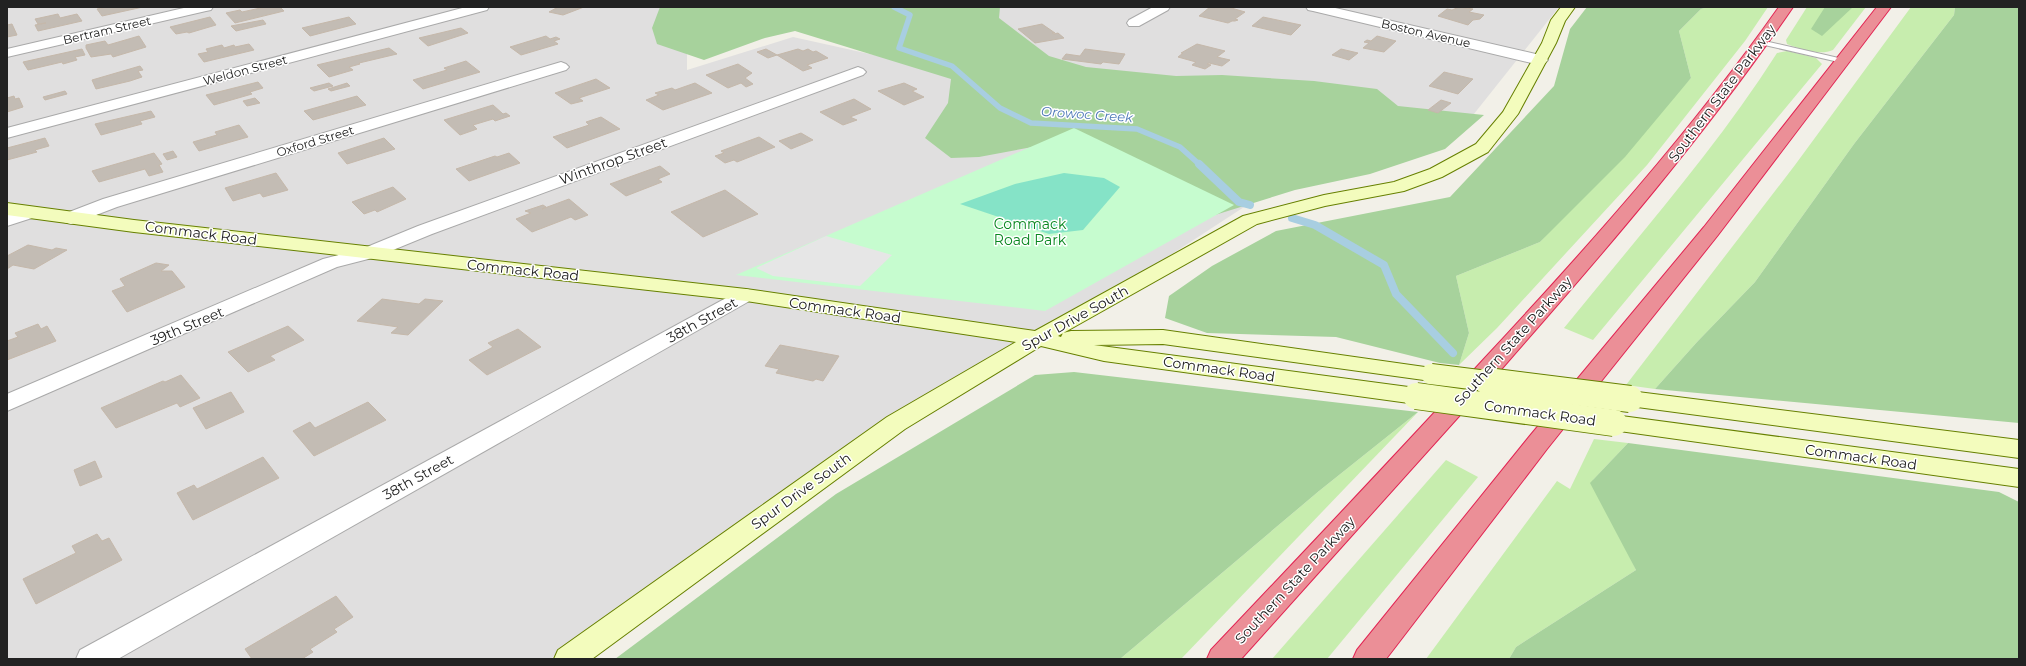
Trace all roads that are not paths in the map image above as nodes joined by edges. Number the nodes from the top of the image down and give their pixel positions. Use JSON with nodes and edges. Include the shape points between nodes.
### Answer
{"nodes":[{"id":1,"x":206,"y":7,"type":"edge"},
{"id":2,"x":482,"y":7,"type":"edge"},
{"id":3,"x":1163,"y":7,"type":"edge"},
{"id":4,"x":1313,"y":7,"type":"edge"},
{"id":5,"x":1568,"y":7,"type":"edge"},
{"id":6,"x":1786,"y":7,"type":"edge"},
{"id":7,"x":1884,"y":7,"type":"edge"},
{"id":8,"x":1134,"y":24,"type":"dead end"},
{"id":9,"x":1763,"y":42,"type":"junction"},
{"id":10,"x":7,"y":53,"type":"edge"},
{"id":11,"x":1540,"y":60,"type":"junction"},
{"id":12,"x":1843,"y":61,"type":"junction"},
{"id":13,"x":561,"y":67,"type":"dead end"},
{"id":14,"x":858,"y":72,"type":"dead end"},
{"id":15,"x":7,"y":133,"type":"edge"},
{"id":16,"x":7,"y":210,"type":"edge"},
{"id":17,"x":28,"y":213,"type":"junction"},
{"id":18,"x":71,"y":218,"type":"junction"},
{"id":19,"x":7,"y":220,"type":"edge"},
{"id":20,"x":369,"y":253,"type":"junction"},
{"id":21,"x":746,"y":295,"type":"junction"},
{"id":22,"x":1038,"y":338,"type":"junction"},
{"id":23,"x":7,"y":403,"type":"edge"},
{"id":24,"x":2019,"y":449,"type":"edge"},
{"id":25,"x":2019,"y":478,"type":"edge"},
{"id":26,"x":91,"y":659,"type":"edge"},
{"id":27,"x":568,"y":659,"type":"edge"},
{"id":28,"x":1222,"y":659,"type":"edge"},
{"id":29,"x":1368,"y":659,"type":"edge"}],
"edges":[{"from":1,"to":10,"type":"street","name":"Bertram Street"},
{"from":2,"to":15,"type":"street","name":"Weldon Street"},
{"from":3,"to":8,"type":"street"},
{"from":4,"to":11,"type":"street","name":"Boston Avenue"},
{"from":5,"to":11,"type":"street","name":"Spur Drive South","via":[[1558,20]]},
{"from":6,"to":9,"type":"highway","name":"Southern State Parkway"},
{"from":7,"to":12,"type":"highway"},
{"from":9,"to":12,"type":"lane"},
{"from":9,"to":28,"type":"highway","name":"Southern State Parkway","via":[[1644,196]]},
{"from":11,"to":22,"type":"street","name":"Spur Drive South","via":[[1510,114],[1482,148],[1436,173],[1398,187],[1324,201],[1250,220]]},
{"from":12,"to":29,"type":"highway","via":[[1711,231],[1533,449]]},
{"from":13,"to":18,"type":"street","name":"Oxford Street","via":[[110,203]]},
{"from":14,"to":20,"type":"street","name":"Winthrop Street","via":[[425,230]]},
{"from":16,"to":17,"type":"street","name":"Commack Road"},
{"from":17,"to":18,"type":"street","name":"Commack Road"},
{"from":17,"to":19,"type":"street"},
{"from":18,"to":20,"type":"street","name":"Commack Road"},
{"from":20,"to":21,"type":"street","name":"Commack Road"},
{"from":20,"to":23,"type":"street","name":"39th Street","via":[[330,263]]},
{"from":21,"to":22,"type":"street","name":"Commack Road"},
{"from":21,"to":26,"type":"street","name":"38th Street"},
{"from":22,"to":24,"type":"street","name":"Commack Road","bridge":true,"via":[[1163,337]]},
{"from":22,"to":25,"type":"street","name":"Commack Road","bridge":true,"via":[[1104,354]]},
{"from":22,"to":27,"type":"street","name":"Spur Drive South","via":[[896,423]]}]}
